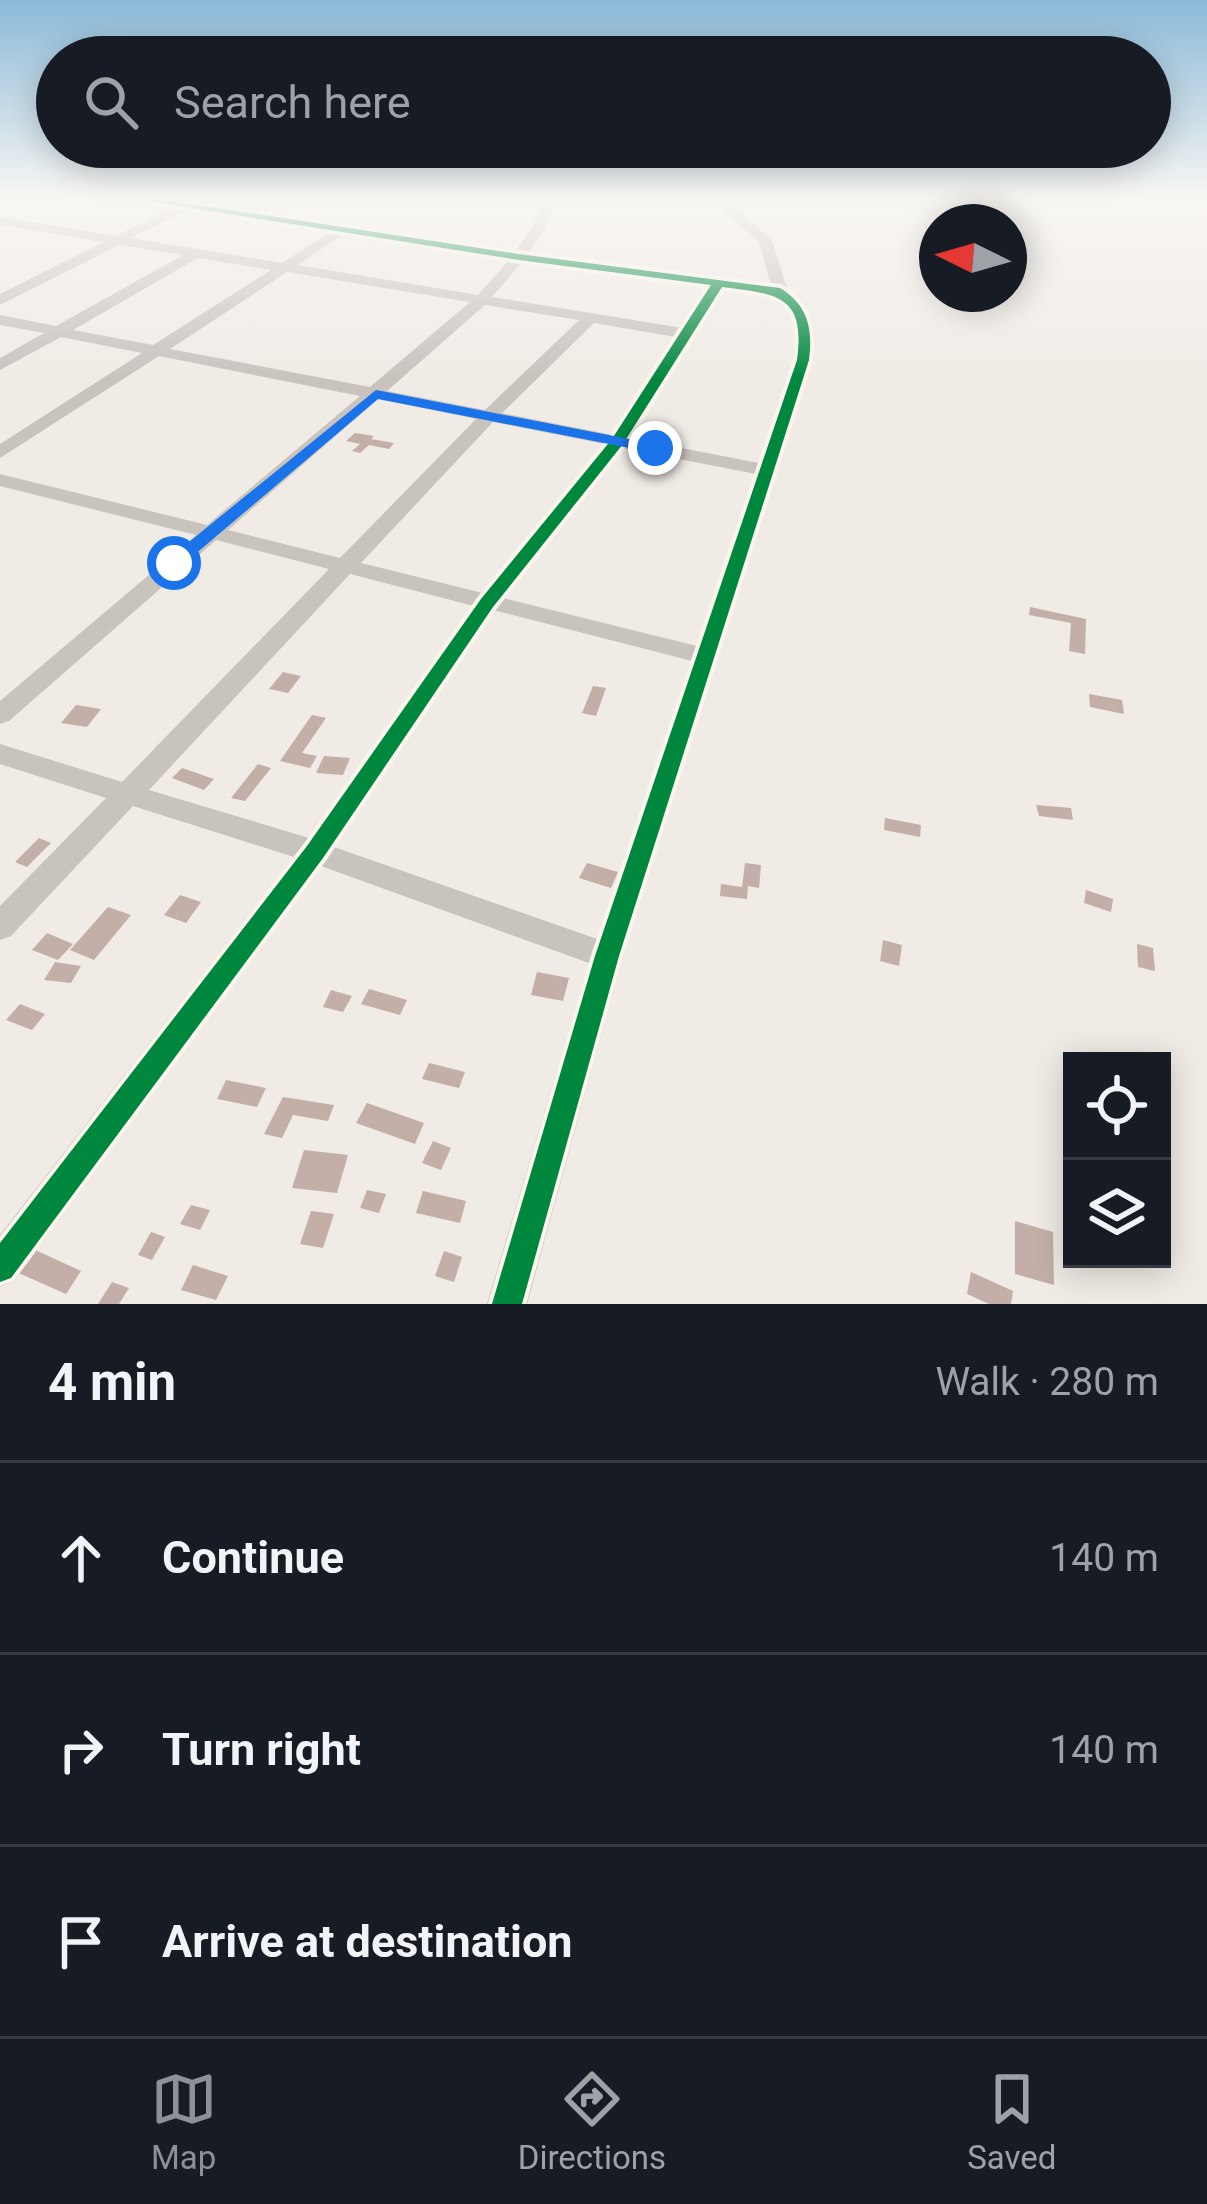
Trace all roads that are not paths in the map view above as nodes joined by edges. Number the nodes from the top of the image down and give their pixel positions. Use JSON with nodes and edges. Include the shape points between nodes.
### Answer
{"nodes":[{"id":1,"x":83,"y":258,"type":"edge"},
{"id":2,"x":188,"y":258,"type":"edge"},
{"id":3,"x":211,"y":258,"type":"edge"},
{"id":4,"x":299,"y":258,"type":"edge"},
{"id":5,"x":517,"y":258,"type":"edge"},
{"id":6,"x":525,"y":258,"type":"edge"},
{"id":7,"x":770,"y":258,"type":"edge"},
{"id":8,"x":282,"y":269,"type":"junction"},
{"id":9,"x":719,"y":282,"type":"junction"},
{"id":10,"x":779,"y":291,"type":"junction"},
{"id":11,"x":0,"y":300,"type":"edge"},
{"id":12,"x":481,"y":301,"type":"junction"},
{"id":13,"x":590,"y":318,"type":"junction"},
{"id":14,"x":0,"y":320,"type":"edge"},
{"id":15,"x":59,"y":332,"type":"junction"},
{"id":16,"x":690,"y":334,"type":"junction"},
{"id":17,"x":156,"y":351,"type":"junction"},
{"id":18,"x":0,"y":365,"type":"edge"},
{"id":19,"x":376,"y":394,"type":"junction"},
{"id":20,"x":489,"y":416,"type":"junction"},
{"id":21,"x":618,"y":441,"type":"junction"},
{"id":22,"x":0,"y":452,"type":"edge"},
{"id":23,"x":766,"y":470,"type":"junction"},
{"id":24,"x":0,"y":480,"type":"edge"},
{"id":25,"x":209,"y":532,"type":"junction"},
{"id":26,"x":347,"y":568,"type":"junction"},
{"id":27,"x":487,"y":603,"type":"junction"},
{"id":28,"x":705,"y":656,"type":"junction"},
{"id":29,"x":0,"y":715,"type":"edge"},
{"id":30,"x":0,"y":754,"type":"edge"},
{"id":31,"x":131,"y":795,"type":"junction"},
{"id":32,"x":314,"y":852,"type":"junction"},
{"id":33,"x":0,"y":927,"type":"edge"},
{"id":34,"x":607,"y":956,"type":"junction"},
{"id":35,"x":0,"y":1267,"type":"edge"},
{"id":36,"x":507,"y":1304,"type":"edge"}],
"edges":[{"from":1,"to":11,"type":"street"},
{"from":2,"to":15,"type":"street"},
{"from":3,"to":8,"type":"street"},
{"from":4,"to":8,"type":"street"},
{"from":5,"to":12,"type":"street"},
{"from":6,"to":9,"type":"street"},
{"from":7,"to":10,"type":"street"},
{"from":8,"to":12,"type":"street"},
{"from":8,"to":17,"type":"street"},
{"from":9,"to":10,"type":"street"},
{"from":9,"to":16,"type":"street"},
{"from":10,"to":23,"type":"street","via":[[808,324]]},
{"from":12,"to":13,"type":"street"},
{"from":12,"to":19,"type":"street"},
{"from":13,"to":16,"type":"street"},
{"from":13,"to":20,"type":"street"},
{"from":14,"to":15,"type":"street"},
{"from":15,"to":17,"type":"street"},
{"from":15,"to":18,"type":"street"},
{"from":16,"to":21,"type":"street"},
{"from":17,"to":19,"type":"street"},
{"from":17,"to":22,"type":"street"},
{"from":19,"to":20,"type":"street"},
{"from":19,"to":25,"type":"street"},
{"from":20,"to":21,"type":"street"},
{"from":20,"to":26,"type":"street"},
{"from":21,"to":23,"type":"street"},
{"from":21,"to":27,"type":"street"},
{"from":23,"to":28,"type":"street"},
{"from":24,"to":25,"type":"street"},
{"from":25,"to":26,"type":"street"},
{"from":25,"to":29,"type":"street"},
{"from":26,"to":27,"type":"street"},
{"from":26,"to":31,"type":"street"},
{"from":27,"to":28,"type":"street"},
{"from":27,"to":32,"type":"street"},
{"from":28,"to":34,"type":"street"},
{"from":30,"to":31,"type":"street"},
{"from":31,"to":32,"type":"street"},
{"from":31,"to":33,"type":"street"},
{"from":32,"to":34,"type":"street"},
{"from":32,"to":35,"type":"street"},
{"from":34,"to":36,"type":"street"}]}
